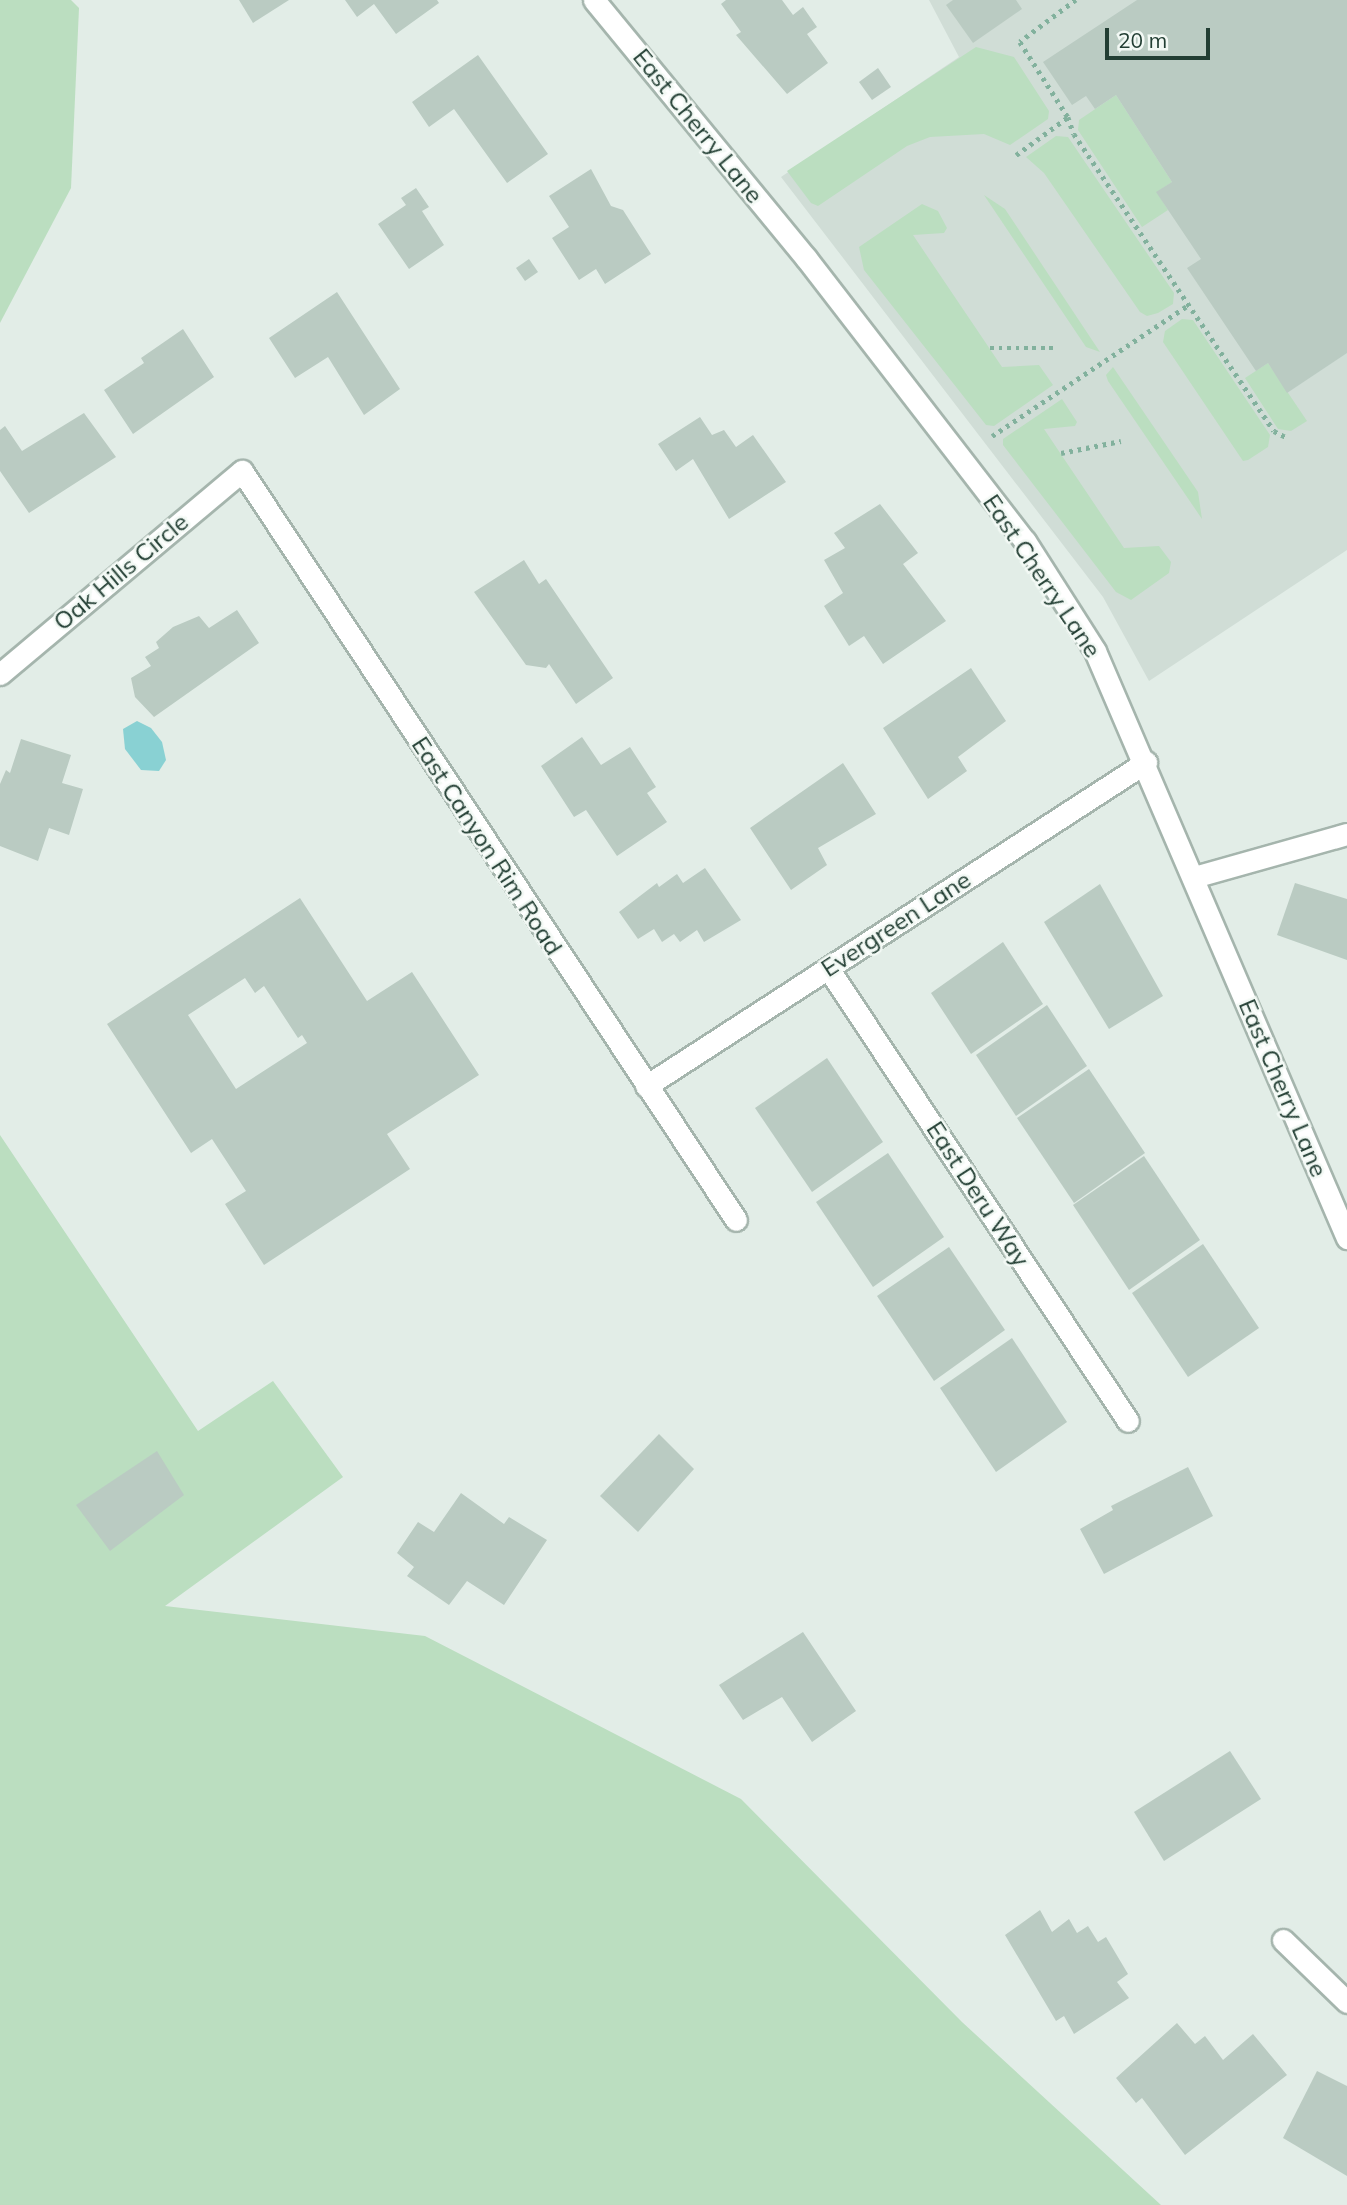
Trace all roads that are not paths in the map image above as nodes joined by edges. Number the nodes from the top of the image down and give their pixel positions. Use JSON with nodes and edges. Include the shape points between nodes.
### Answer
{"nodes":[{"id":1,"x":594,"y":0,"type":"edge"},
{"id":2,"x":242,"y":471,"type":"joint"},
{"id":3,"x":0,"y":674,"type":"edge"},
{"id":4,"x":1146,"y":762,"type":"junction"},
{"id":5,"x":1347,"y":834,"type":"edge"},
{"id":6,"x":1194,"y":877,"type":"junction"},
{"id":7,"x":828,"y":968,"type":"junction"},
{"id":8,"x":646,"y":1086,"type":"junction"},
{"id":9,"x":736,"y":1220,"type":"dead end"},
{"id":10,"x":1347,"y":1238,"type":"edge"},
{"id":11,"x":1128,"y":1421,"type":"dead end"},
{"id":12,"x":1283,"y":1940,"type":"dead end"},
{"id":13,"x":1347,"y":2002,"type":"edge"}],
"edges":[{"from":1,"to":4,"type":"street","name":"East Cherry Lane","via":[[806,258],[1025,541],[1095,651]]},
{"from":2,"to":3,"type":"street","name":"Oak Hills Circle"},
{"from":2,"to":8,"type":"street","name":"East Canyon Rim Road"},
{"from":4,"to":6,"type":"street","name":"East Cherry Lane"},
{"from":4,"to":7,"type":"street","name":"Evergreen Lane"},
{"from":5,"to":6,"type":"street"},
{"from":6,"to":10,"type":"street","name":"East Cherry Lane"},
{"from":7,"to":8,"type":"street","name":"Evergreen Lane"},
{"from":7,"to":11,"type":"street","name":"East Deru Way"},
{"from":8,"to":9,"type":"street","name":"East Canyon Rim Road"},
{"from":12,"to":13,"type":"street"}]}
